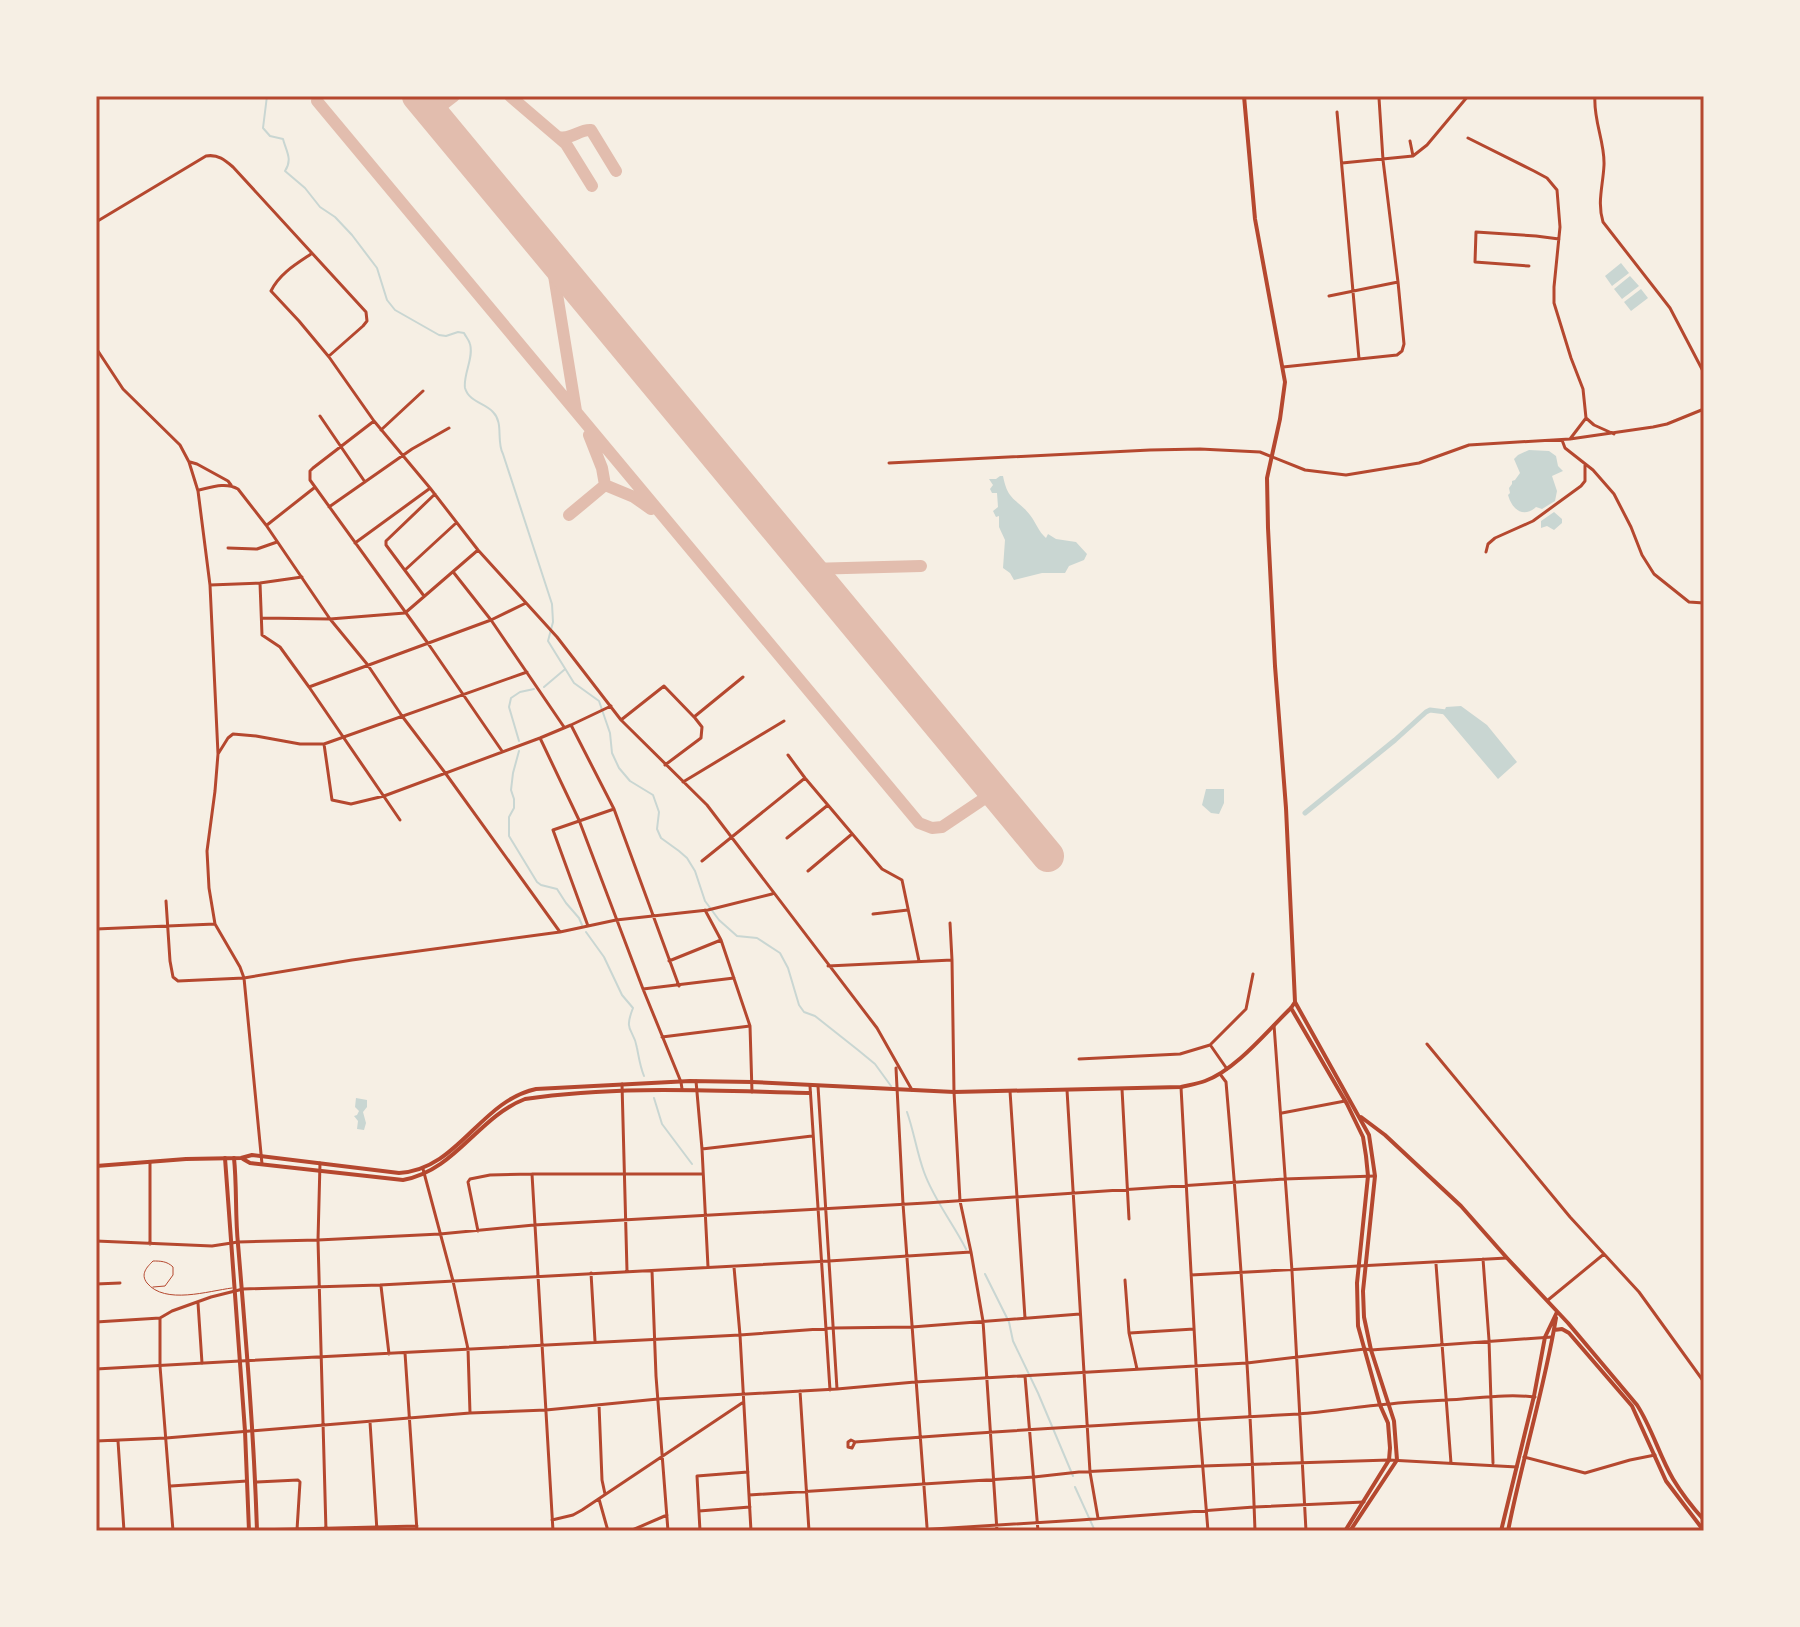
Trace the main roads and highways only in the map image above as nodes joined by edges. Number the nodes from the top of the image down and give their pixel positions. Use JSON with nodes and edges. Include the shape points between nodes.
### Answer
{"nodes":[{"id":1,"x":1244,"y":96,"type":"edge"},
{"id":2,"x":1295,"y":1002,"type":"junction"},
{"id":3,"x":1291,"y":1008,"type":"junction"},
{"id":4,"x":810,"y":1093,"type":"road end"},
{"id":5,"x":1361,"y":1117,"type":"junction"},
{"id":6,"x":225,"y":1158,"type":"junction"},
{"id":7,"x":234,"y":1158,"type":"junction"},
{"id":8,"x":241,"y":1158,"type":"junction"},
{"id":9,"x":96,"y":1166,"type":"edge"},
{"id":10,"x":423,"y":1172,"type":"junction"},
{"id":11,"x":1557,"y":1312,"type":"junction"},
{"id":12,"x":1554,"y":1330,"type":"junction"},
{"id":13,"x":1368,"y":1349,"type":"junction"},
{"id":14,"x":1536,"y":1397,"type":"junction"},
{"id":15,"x":1518,"y":1467,"type":"junction"},
{"id":16,"x":1365,"y":1502,"type":"junction"},
{"id":17,"x":1704,"y":1518,"type":"edge"},
{"id":18,"x":249,"y":1530,"type":"edge"},
{"id":19,"x":257,"y":1530,"type":"edge"},
{"id":20,"x":1348,"y":1531,"type":"edge"},
{"id":21,"x":1501,"y":1531,"type":"edge"},
{"id":22,"x":1508,"y":1531,"type":"edge"},
{"id":23,"x":1704,"y":1531,"type":"edge"}],
"edges":[{"from":1,"to":2,"type":"main road","via":[[1255,219],[1285,393],[1267,478]]},
{"from":2,"to":3,"type":"main road"},
{"from":2,"to":5,"type":"main road"},
{"from":3,"to":10,"type":"main road","via":[[1227,1069],[1181,1087],[954,1092],[696,1081],[536,1089],[502,1104]]},
{"from":3,"to":13,"type":"main road","via":[[1363,1137],[1368,1176],[1357,1315]]},
{"from":4,"to":10,"type":"main road","via":[[682,1089],[525,1099],[497,1113],[447,1161]]},
{"from":5,"to":11,"type":"main road","via":[[1461,1206]]},
{"from":5,"to":13,"type":"main road","via":[[1375,1176],[1363,1291]]},
{"from":6,"to":7,"type":"main road"},
{"from":6,"to":9,"type":"main road"},
{"from":6,"to":18,"type":"main road"},
{"from":7,"to":8,"type":"main road"},
{"from":7,"to":19,"type":"main road"},
{"from":8,"to":10,"type":"main road"},
{"from":8,"to":10,"type":"main road","via":[[403,1180]]},
{"from":11,"to":12,"type":"main road"},
{"from":11,"to":14,"type":"main road","via":[[1545,1337]]},
{"from":11,"to":17,"type":"main road","via":[[1637,1405],[1672,1478]]},
{"from":12,"to":14,"type":"main road"},
{"from":12,"to":23,"type":"main road","via":[[1569,1333],[1632,1406],[1666,1481]]},
{"from":13,"to":16,"type":"main road","via":[[1391,1440],[1389,1460]]},
{"from":13,"to":16,"type":"main road","via":[[1394,1421],[1397,1460]]},
{"from":14,"to":15,"type":"main road"},
{"from":14,"to":15,"type":"main road"},
{"from":15,"to":21,"type":"main road"},
{"from":15,"to":22,"type":"main road"},
{"from":16,"to":20,"type":"main road"}]}
